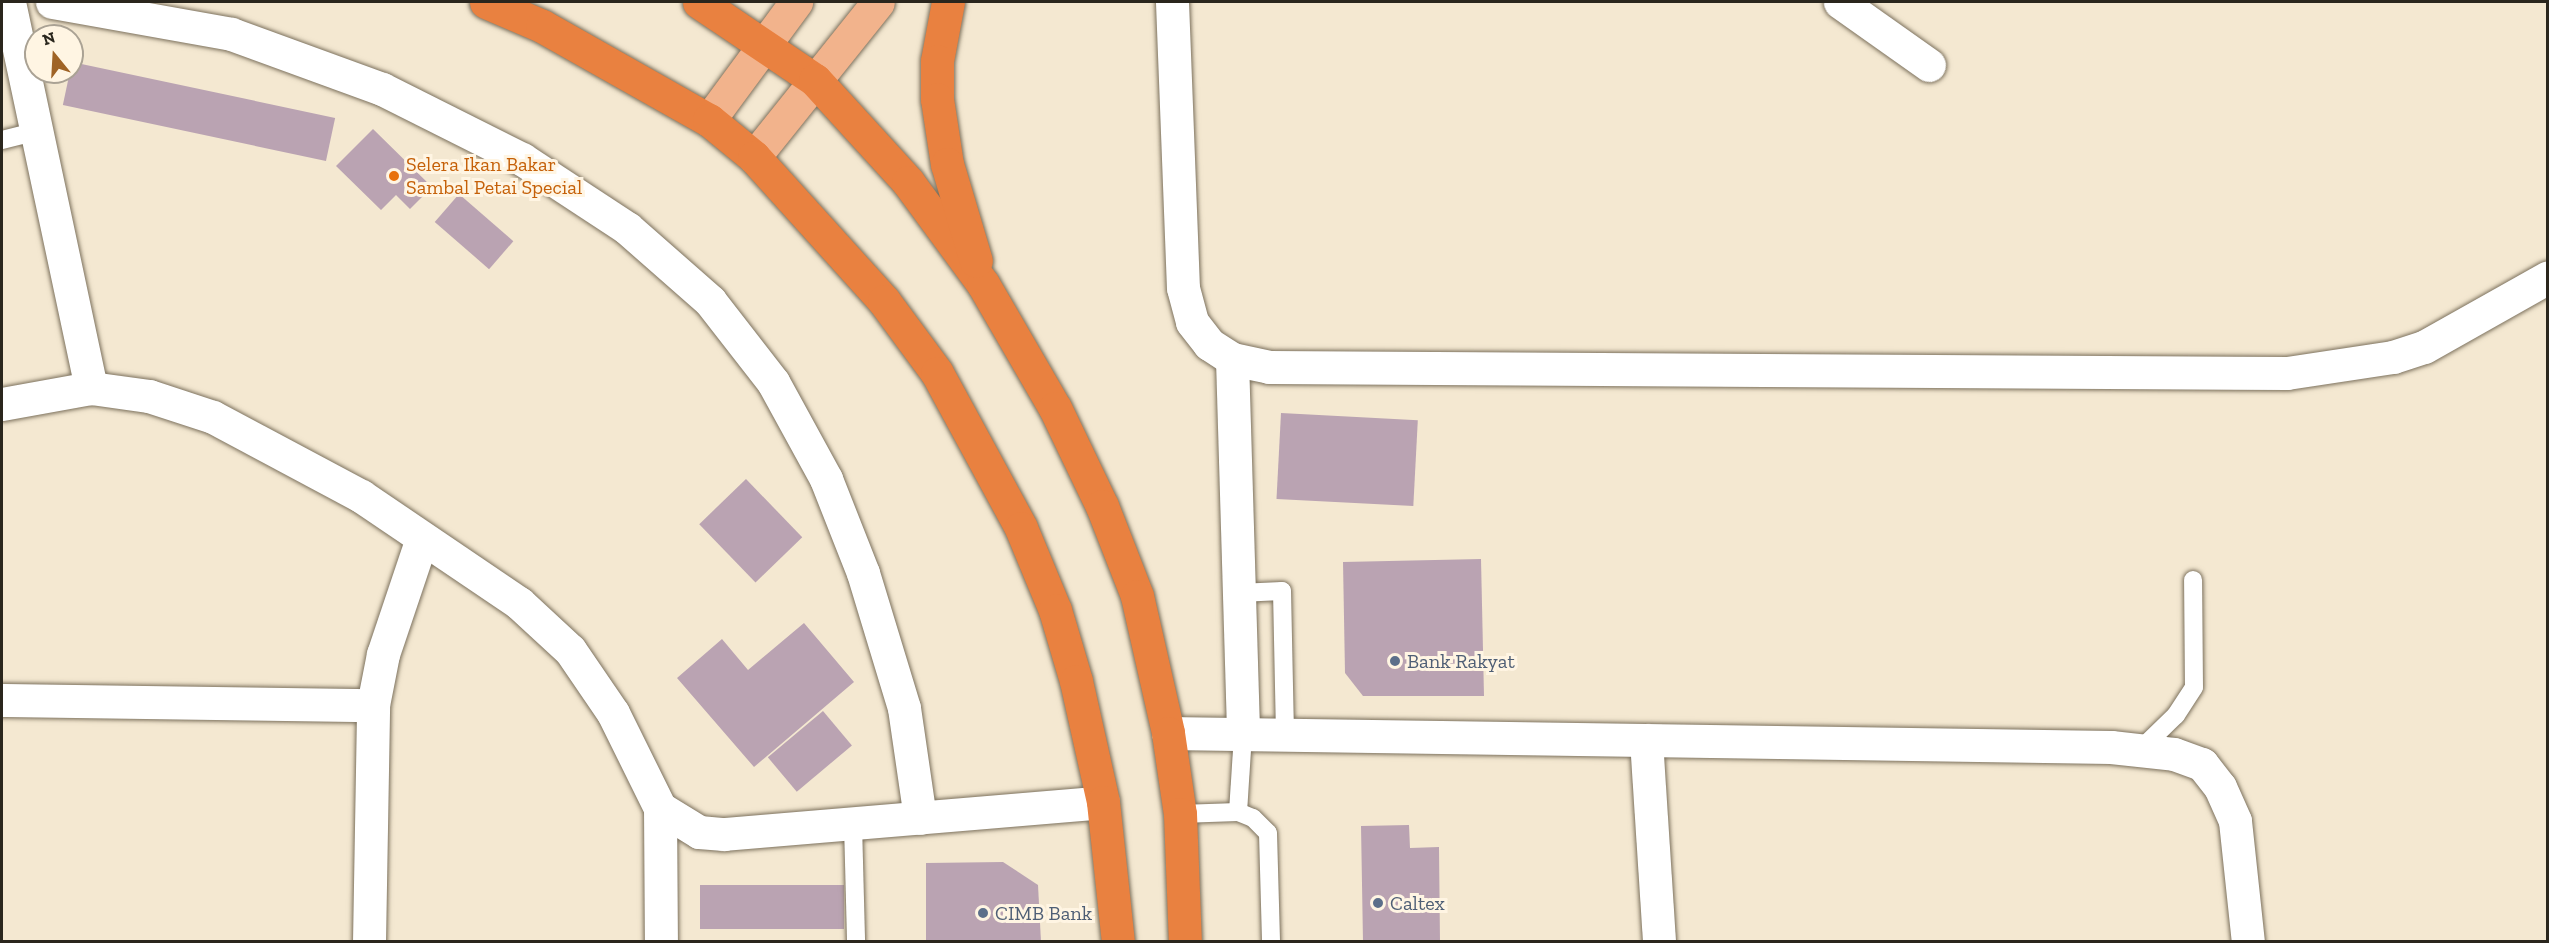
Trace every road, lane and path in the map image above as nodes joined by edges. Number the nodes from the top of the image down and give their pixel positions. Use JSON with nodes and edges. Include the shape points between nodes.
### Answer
{"nodes":[{"id":1,"x":9,"y":2,"type":"edge"},
{"id":2,"x":52,"y":2,"type":"edge"},
{"id":3,"x":486,"y":2,"type":"edge"},
{"id":4,"x":699,"y":2,"type":"edge"},
{"id":5,"x":796,"y":2,"type":"edge"},
{"id":6,"x":878,"y":2,"type":"edge"},
{"id":7,"x":948,"y":2,"type":"edge"},
{"id":8,"x":1172,"y":2,"type":"edge"},
{"id":9,"x":1840,"y":2,"type":"edge"},
{"id":10,"x":762,"y":45,"type":"junction"},
{"id":11,"x":1929,"y":65,"type":"dead end"},
{"id":12,"x":815,"y":80,"type":"junction"},
{"id":13,"x":709,"y":120,"type":"junction"},
{"id":14,"x":39,"y":131,"type":"junction"},
{"id":15,"x":2,"y":140,"type":"edge"},
{"id":16,"x":754,"y":157,"type":"junction"},
{"id":17,"x":2547,"y":277,"type":"edge"},
{"id":18,"x":983,"y":284,"type":"junction"},
{"id":19,"x":1232,"y":359,"type":"junction"},
{"id":20,"x":91,"y":388,"type":"junction"},
{"id":21,"x":2,"y":404,"type":"edge"},
{"id":22,"x":422,"y":538,"type":"junction"},
{"id":23,"x":2193,"y":580,"type":"dead end"},
{"id":24,"x":1239,"y":593,"type":"junction"},
{"id":25,"x":2,"y":700,"type":"edge"},
{"id":26,"x":373,"y":705,"type":"junction"},
{"id":27,"x":1168,"y":733,"type":"junction"},
{"id":28,"x":1243,"y":734,"type":"junction"},
{"id":29,"x":1286,"y":735,"type":"junction"},
{"id":30,"x":1646,"y":740,"type":"junction"},
{"id":31,"x":2140,"y":750,"type":"junction"},
{"id":32,"x":1103,"y":802,"type":"junction"},
{"id":33,"x":660,"y":808,"type":"junction"},
{"id":34,"x":1238,"y":812,"type":"junction"},
{"id":35,"x":1180,"y":814,"type":"junction"},
{"id":36,"x":920,"y":818,"type":"junction"},
{"id":37,"x":853,"y":824,"type":"junction"},
{"id":38,"x":369,"y":942,"type":"edge"},
{"id":39,"x":661,"y":942,"type":"edge"},
{"id":40,"x":856,"y":942,"type":"edge"},
{"id":41,"x":1118,"y":942,"type":"edge"},
{"id":42,"x":1185,"y":942,"type":"edge"},
{"id":43,"x":1271,"y":942,"type":"edge"},
{"id":44,"x":1659,"y":942,"type":"edge"},
{"id":45,"x":2248,"y":942,"type":"edge"}],
"edges":[{"from":1,"to":14,"type":"street"},
{"from":2,"to":36,"type":"street","via":[[231,34],[382,89],[522,159],[627,228],[710,301],[773,382],[826,479],[863,573],[904,708]]},
{"from":3,"to":13,"type":"highway","via":[[542,26]]},
{"from":4,"to":10,"type":"highway"},
{"from":5,"to":10,"type":"main road"},
{"from":6,"to":12,"type":"main road"},
{"from":7,"to":18,"type":"highway","via":[[937,61],[937,99],[947,164]]},
{"from":8,"to":19,"type":"street","via":[[1183,288],[1192,322],[1209,344]]},
{"from":9,"to":11,"type":"street"},
{"from":10,"to":12,"type":"highway"},
{"from":10,"to":13,"type":"main road"},
{"from":12,"to":16,"type":"main road"},
{"from":12,"to":18,"type":"highway","via":[[908,182]]},
{"from":13,"to":16,"type":"highway"},
{"from":14,"to":15,"type":"lane"},
{"from":14,"to":20,"type":"street"},
{"from":16,"to":32,"type":"highway","via":[[884,301],[937,373],[978,442],[1021,528],[1055,610],[1076,681]]},
{"from":17,"to":19,"type":"street","via":[[2424,347],[2393,357],[2287,373],[1269,367]]},
{"from":18,"to":27,"type":"highway","via":[[1055,408],[1102,506],[1137,596]]},
{"from":19,"to":24,"type":"street"},
{"from":20,"to":21,"type":"street"},
{"from":20,"to":22,"type":"street","via":[[149,396],[213,417],[360,496]]},
{"from":22,"to":26,"type":"street","via":[[383,654]]},
{"from":22,"to":33,"type":"street","via":[[519,603],[570,650],[613,713]]},
{"from":23,"to":31,"type":"lane","via":[[2194,687],[2176,715]]},
{"from":24,"to":28,"type":"street"},
{"from":24,"to":29,"type":"lane","via":[[1281,591]]},
{"from":25,"to":26,"type":"street"},
{"from":26,"to":38,"type":"street"},
{"from":27,"to":28,"type":"street"},
{"from":27,"to":35,"type":"highway"},
{"from":28,"to":29,"type":"street"},
{"from":28,"to":34,"type":"lane"},
{"from":29,"to":30,"type":"street"},
{"from":30,"to":31,"type":"street"},
{"from":30,"to":44,"type":"street"},
{"from":31,"to":45,"type":"street","via":[[2174,754],[2202,764],[2220,787],[2235,821]]},
{"from":32,"to":36,"type":"street"},
{"from":32,"to":41,"type":"highway"},
{"from":33,"to":37,"type":"street","via":[[699,831],[724,834]]},
{"from":33,"to":39,"type":"street"},
{"from":34,"to":35,"type":"lane"},
{"from":34,"to":43,"type":"lane","via":[[1253,818],[1268,833]]},
{"from":35,"to":42,"type":"highway"},
{"from":36,"to":37,"type":"street"},
{"from":37,"to":40,"type":"lane"}]}
